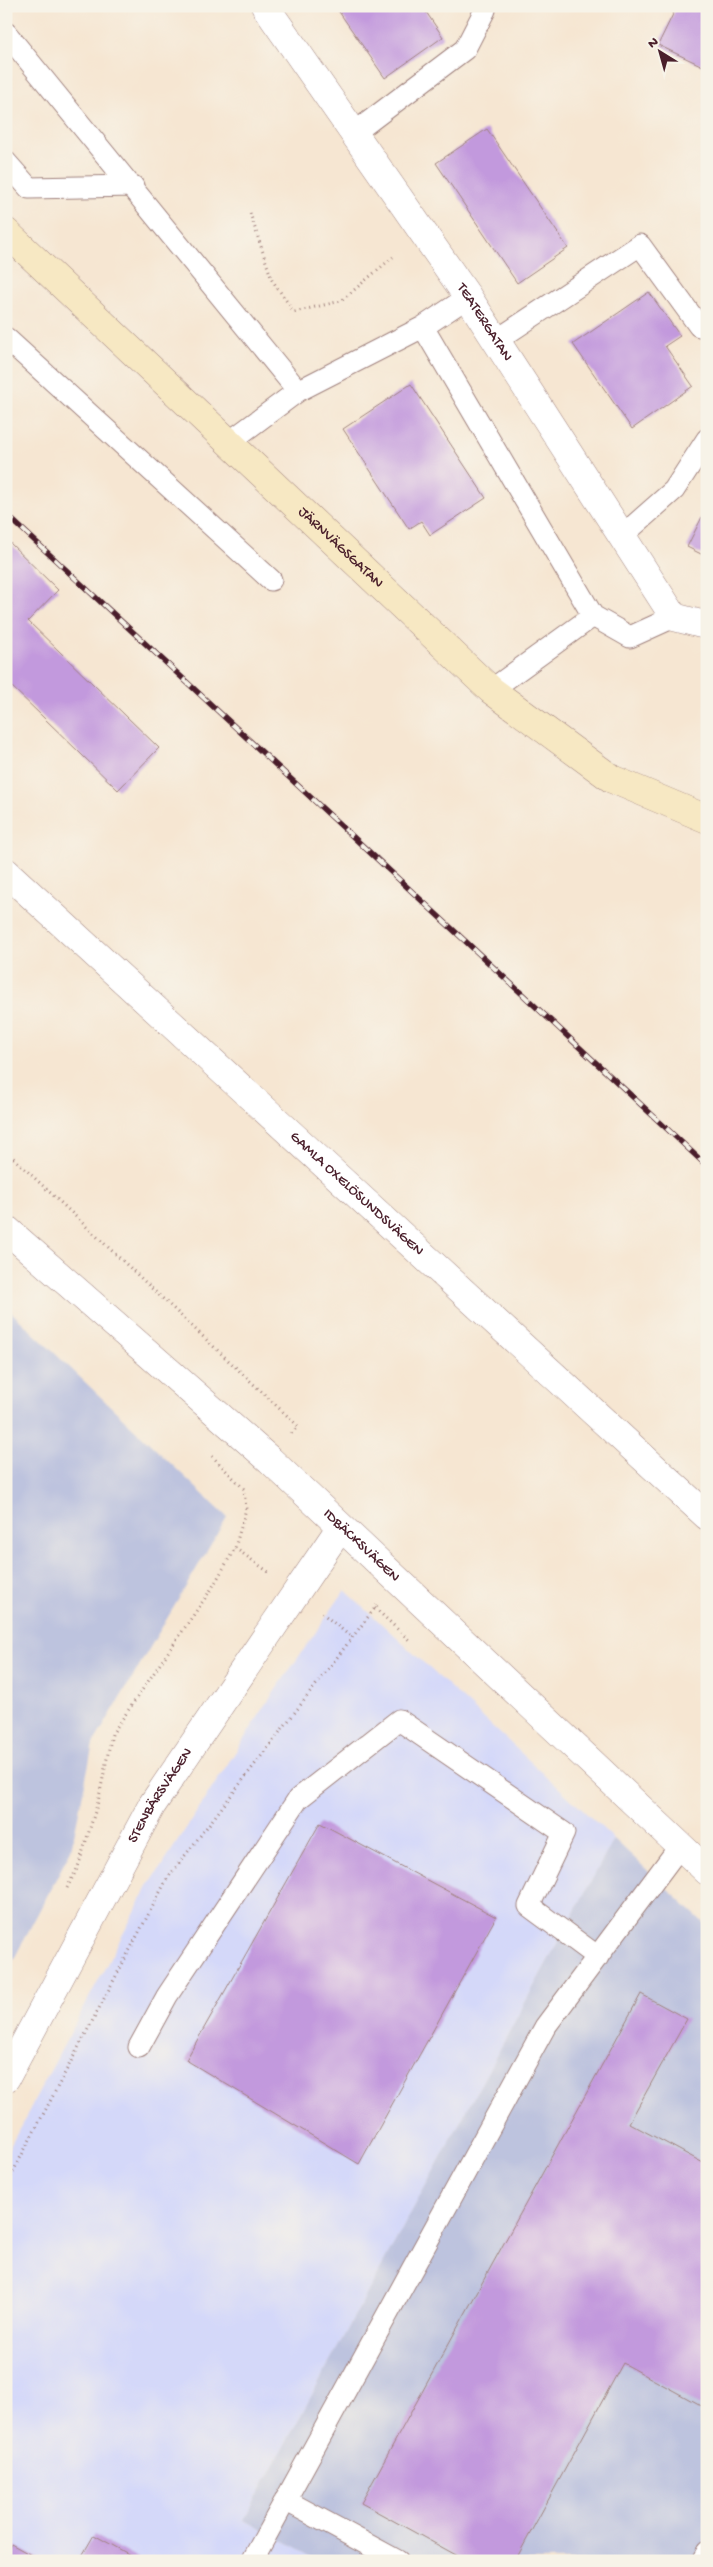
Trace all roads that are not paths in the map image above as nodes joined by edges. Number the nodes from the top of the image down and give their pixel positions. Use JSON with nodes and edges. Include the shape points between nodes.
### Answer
{"nodes":[{"id":1,"x":265,"y":6,"type":"edge"},
{"id":2,"x":485,"y":10,"type":"dead end"},
{"id":3,"x":6,"y":33,"type":"edge"},
{"id":4,"x":354,"y":133,"type":"junction"},
{"id":5,"x":6,"y":162,"type":"edge"},
{"id":6,"x":133,"y":186,"type":"junction"},
{"id":7,"x":6,"y":232,"type":"edge"},
{"id":8,"x":468,"y":298,"type":"junction"},
{"id":9,"x":699,"y":326,"type":"dead end"},
{"id":10,"x":423,"y":327,"type":"junction"},
{"id":11,"x":6,"y":338,"type":"edge"},
{"id":12,"x":497,"y":340,"type":"junction"},
{"id":13,"x":298,"y":391,"type":"junction"},
{"id":14,"x":707,"y":439,"type":"edge"},
{"id":15,"x":228,"y":443,"type":"junction"},
{"id":16,"x":622,"y":536,"type":"junction"},
{"id":17,"x":271,"y":580,"type":"dead end"},
{"id":18,"x":593,"y":616,"type":"junction"},
{"id":19,"x":674,"y":617,"type":"junction"},
{"id":20,"x":707,"y":622,"type":"edge"},
{"id":21,"x":491,"y":690,"type":"junction"},
{"id":22,"x":707,"y":819,"type":"edge"},
{"id":23,"x":6,"y":872,"type":"edge"},
{"id":24,"x":6,"y":1230,"type":"edge"},
{"id":25,"x":707,"y":1516,"type":"edge"},
{"id":26,"x":340,"y":1528,"type":"junction"},
{"id":27,"x":680,"y":1846,"type":"junction"},
{"id":28,"x":707,"y":1871,"type":"edge"},
{"id":29,"x":598,"y":1958,"type":"junction"},
{"id":30,"x":139,"y":2047,"type":"dead end"},
{"id":31,"x":6,"y":2078,"type":"edge"},
{"id":32,"x":285,"y":2500,"type":"junction"},
{"id":33,"x":707,"y":2552,"type":"edge"},
{"id":34,"x":252,"y":2561,"type":"edge"},
{"id":35,"x":398,"y":2561,"type":"edge"},
{"id":36,"x":702,"y":2561,"type":"edge"}],
"edges":[{"from":1,"to":4,"type":"street","name":"TEATERGATAN"},
{"from":2,"to":4,"type":"lane","via":[[465,49]]},
{"from":3,"to":6,"type":"lane"},
{"from":4,"to":8,"type":"street","name":"TEATERGATAN"},
{"from":5,"to":6,"type":"lane","via":[[29,188]]},
{"from":6,"to":13,"type":"lane"},
{"from":7,"to":15,"type":"main road","name":"JÄRNVÄGSGATAN"},
{"from":8,"to":10,"type":"lane"},
{"from":8,"to":12,"type":"street","name":"TEATERGATAN"},
{"from":9,"to":12,"type":"lane","via":[[640,245]]},
{"from":10,"to":13,"type":"lane"},
{"from":10,"to":18,"type":"lane"},
{"from":11,"to":17,"type":"lane"},
{"from":12,"to":16,"type":"street","name":"TEATERGATAN"},
{"from":13,"to":15,"type":"lane"},
{"from":14,"to":16,"type":"lane","via":[[674,490]]},
{"from":15,"to":21,"type":"main road","name":"JÄRNVÄGSGATAN"},
{"from":16,"to":19,"type":"street","name":"TEATERGATAN"},
{"from":18,"to":19,"type":"lane","via":[[630,637]]},
{"from":18,"to":21,"type":"lane"},
{"from":19,"to":20,"type":"street","via":[[701,624]]},
{"from":21,"to":22,"type":"main road","name":"JÄRNVÄGSGATAN","via":[[612,780]]},
{"from":23,"to":25,"type":"street","name":"GAMLA OXELÖSUNDSVÄGEN"},
{"from":24,"to":26,"type":"street","name":"IDBÄCKSVÄGEN","via":[[270,1460]]},
{"from":26,"to":27,"type":"street","name":"IDBÄCKSVÄGEN"},
{"from":26,"to":31,"type":"street","name":"STENBÄRSVÄGEN","via":[[152,1805]]},
{"from":27,"to":28,"type":"street","name":"IDBÄCKSVÄGEN"},
{"from":27,"to":29,"type":"lane"},
{"from":29,"to":30,"type":"lane","via":[[529,1906],[564,1833],[399,1720],[298,1799],[167,1996]]},
{"from":29,"to":32,"type":"lane","via":[[545,2027]]},
{"from":32,"to":34,"type":"lane"},
{"from":32,"to":35,"type":"lane"},
{"from":33,"to":36,"type":"lane"}]}
